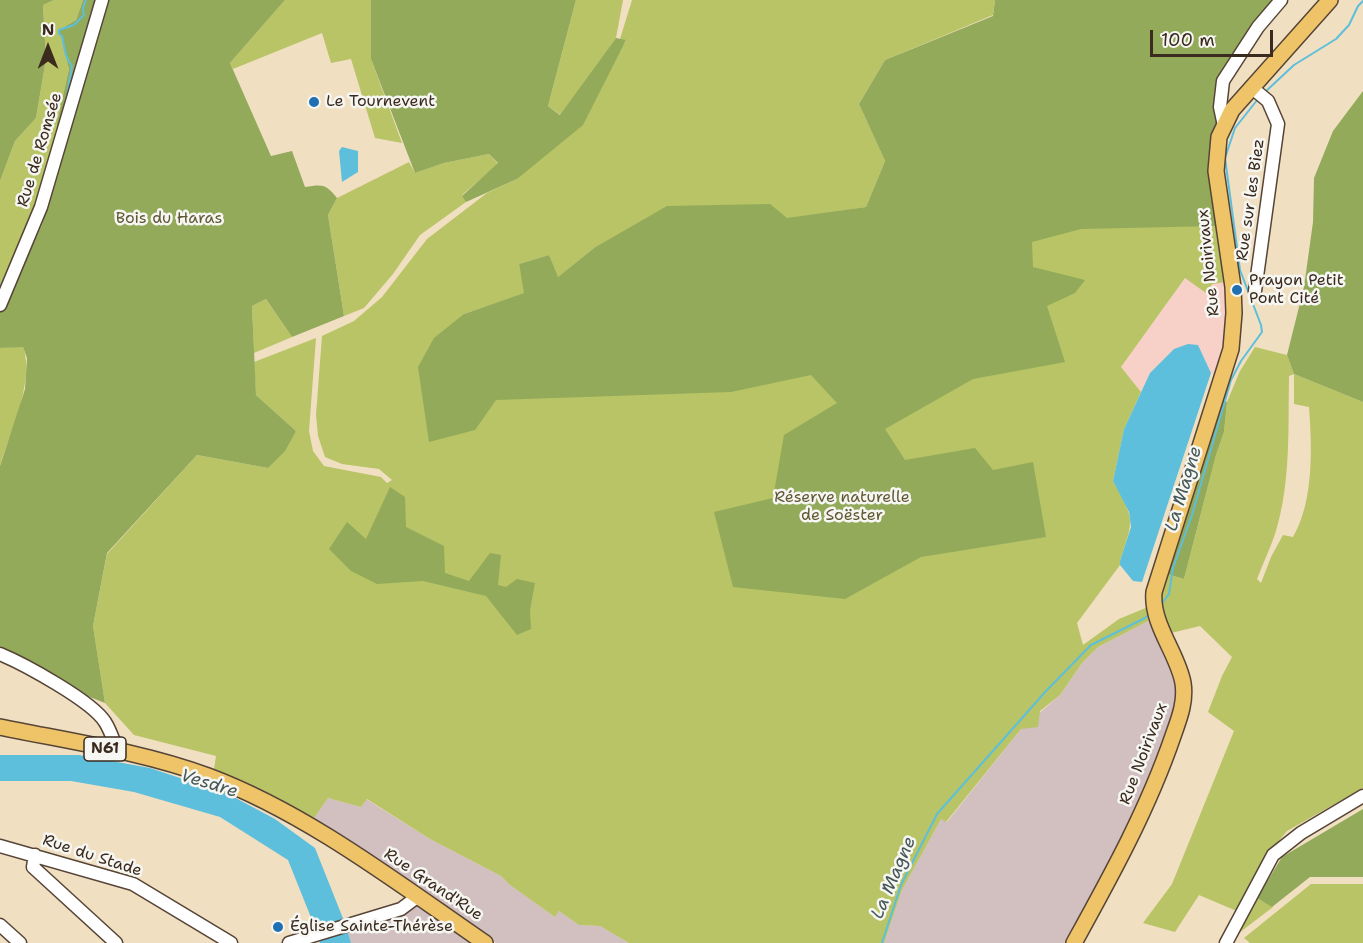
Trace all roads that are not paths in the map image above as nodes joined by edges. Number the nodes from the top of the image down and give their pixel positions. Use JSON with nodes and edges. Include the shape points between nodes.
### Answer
{"nodes":[{"id":1,"x":102,"y":0,"type":"edge"},
{"id":2,"x":1281,"y":0,"type":"edge"},
{"id":3,"x":1330,"y":0,"type":"edge"},
{"id":4,"x":1259,"y":94,"type":"junction"},
{"id":5,"x":1224,"y":126,"type":"junction"},
{"id":6,"x":1255,"y":291,"type":"dead end"},
{"id":7,"x":0,"y":305,"type":"edge"},
{"id":8,"x":0,"y":654,"type":"edge"},
{"id":9,"x":0,"y":727,"type":"edge"},
{"id":10,"x":118,"y":752,"type":"junction"},
{"id":11,"x":1363,"y":796,"type":"edge"},
{"id":12,"x":0,"y":846,"type":"edge"},
{"id":13,"x":35,"y":855,"type":"junction"},
{"id":14,"x":417,"y":897,"type":"junction"},
{"id":15,"x":0,"y":925,"type":"edge"},
{"id":16,"x":20,"y":943,"type":"edge"},
{"id":17,"x":116,"y":943,"type":"edge"},
{"id":18,"x":231,"y":943,"type":"edge"},
{"id":19,"x":289,"y":943,"type":"edge"},
{"id":20,"x":485,"y":943,"type":"edge"},
{"id":21,"x":1074,"y":943,"type":"edge"},
{"id":22,"x":1226,"y":943,"type":"edge"}],
"edges":[{"from":1,"to":7,"type":"street","name":"Rue de Romsée","via":[[41,207]]},
{"from":2,"to":5,"type":"street","via":[[1223,81],[1220,107]]},
{"from":3,"to":4,"type":"main road","name":"Rue Noirivaux"},
{"from":4,"to":5,"type":"main road","name":"Rue Noirivaux","via":[[1232,110]]},
{"from":4,"to":6,"type":"street","name":"Rue sur les Biez","via":[[1278,124]]},
{"from":5,"to":21,"type":"main road","name":"Rue Noirivaux","via":[[1216,171],[1233,287],[1231,349],[1154,592],[1155,609],[1183,682],[1183,706],[1166,757],[1124,853]]},
{"from":8,"to":10,"type":"street","via":[[25,665],[86,704],[105,721]]},
{"from":9,"to":10,"type":"main road","number":"N61"},
{"from":10,"to":14,"type":"main road","name":"Rue Grand'Rue","number":"N61","via":[[209,777],[275,806]]},
{"from":11,"to":22,"type":"street","via":[[1301,832],[1273,855]]},
{"from":12,"to":13,"type":"street","name":"Rue du Stade"},
{"from":13,"to":17,"type":"street","via":[[33,867]]},
{"from":13,"to":18,"type":"street","name":"Rue du Stade","via":[[133,884]]},
{"from":14,"to":19,"type":"street","via":[[401,909]]},
{"from":14,"to":20,"type":"main road","name":"Rue Grand'Rue","number":"N61"},
{"from":15,"to":16,"type":"street"}]}
